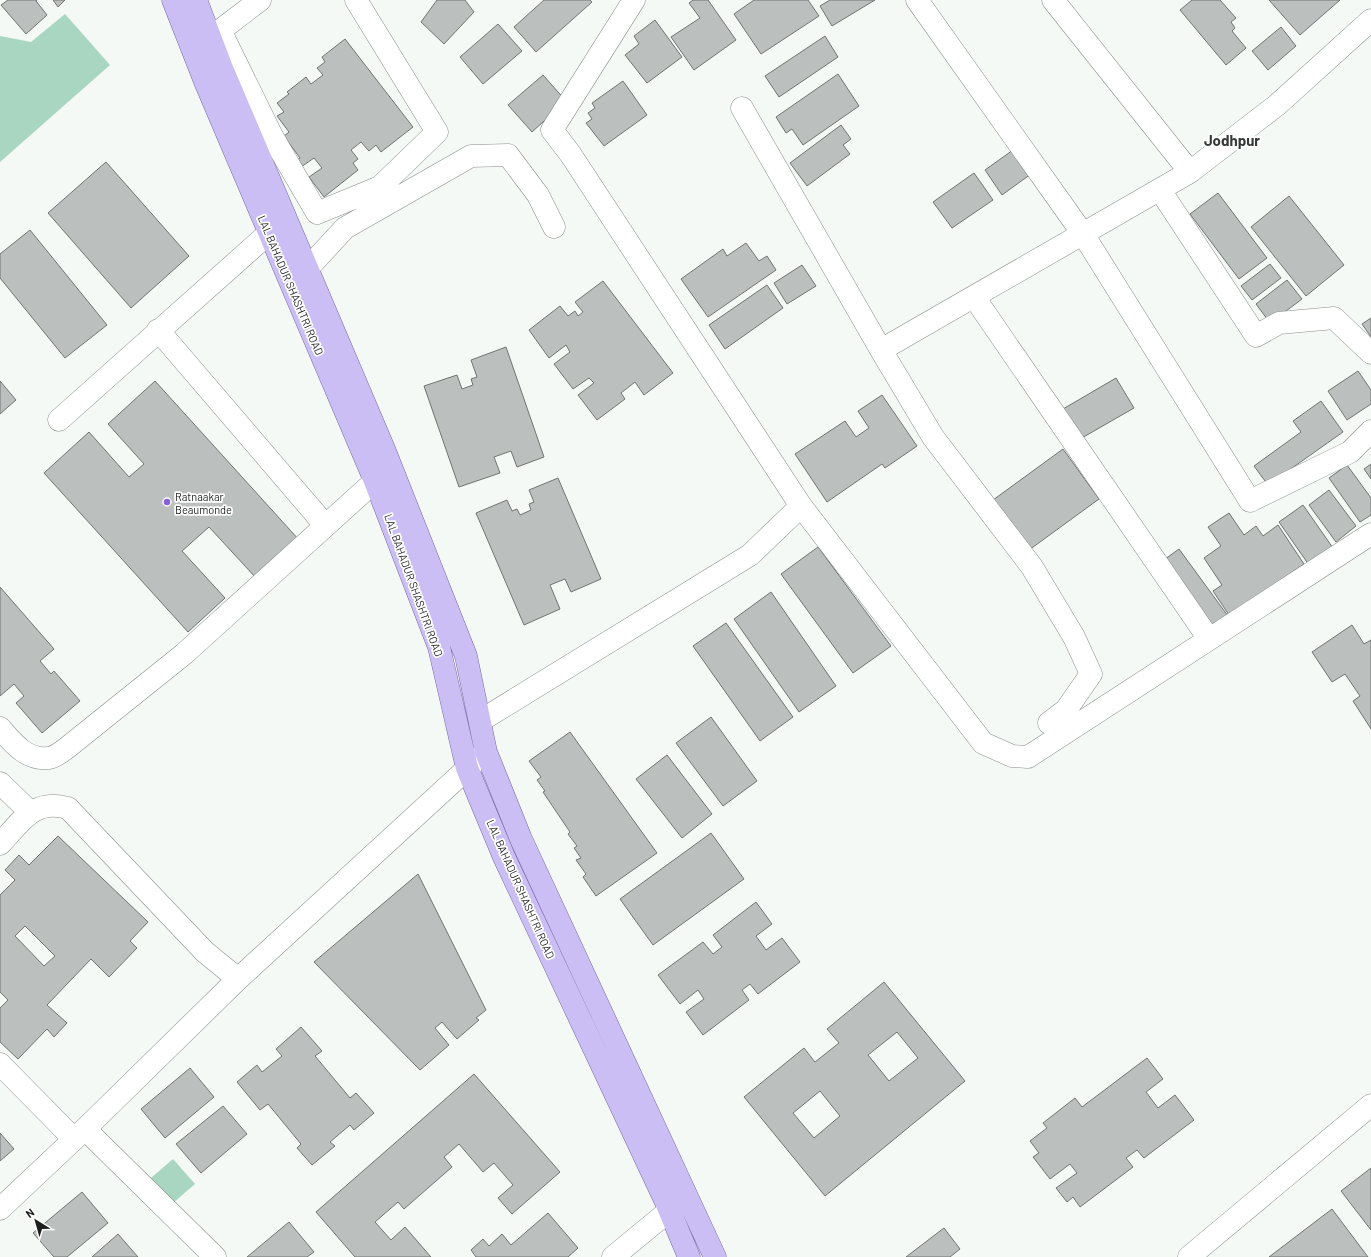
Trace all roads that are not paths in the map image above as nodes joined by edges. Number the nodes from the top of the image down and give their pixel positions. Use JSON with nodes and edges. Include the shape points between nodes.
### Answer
{"nodes":[{"id":1,"x":173,"y":0,"type":"edge"},
{"id":2,"x":196,"y":0,"type":"edge"},
{"id":3,"x":260,"y":0,"type":"edge"},
{"id":4,"x":356,"y":0,"type":"edge"},
{"id":5,"x":634,"y":0,"type":"edge"},
{"id":6,"x":917,"y":0,"type":"edge"},
{"id":7,"x":1053,"y":0,"type":"edge"},
{"id":8,"x":1371,"y":20,"type":"edge"},
{"id":9,"x":208,"y":40,"type":"junction"},
{"id":10,"x":742,"y":108,"type":"dead end"},
{"id":11,"x":1190,"y":172,"type":"junction"},
{"id":12,"x":1160,"y":190,"type":"junction"},
{"id":13,"x":554,"y":227,"type":"dead end"},
{"id":14,"x":269,"y":233,"type":"junction"},
{"id":15,"x":1084,"y":234,"type":"junction"},
{"id":16,"x":308,"y":268,"type":"junction"},
{"id":17,"x":974,"y":297,"type":"junction"},
{"id":18,"x":158,"y":330,"type":"junction"},
{"id":19,"x":881,"y":350,"type":"junction"},
{"id":20,"x":1371,"y":353,"type":"edge"},
{"id":21,"x":59,"y":420,"type":"dead end"},
{"id":22,"x":1371,"y":431,"type":"edge"},
{"id":23,"x":375,"y":481,"type":"junction"},
{"id":24,"x":801,"y":506,"type":"junction"},
{"id":25,"x":325,"y":525,"type":"junction"},
{"id":26,"x":1371,"y":534,"type":"edge"},
{"id":27,"x":1209,"y":639,"type":"junction"},
{"id":28,"x":480,"y":721,"type":"junction"},
{"id":29,"x":1049,"y":724,"type":"dead end"},
{"id":30,"x":0,"y":728,"type":"edge"},
{"id":31,"x":486,"y":752,"type":"junction"},
{"id":32,"x":468,"y":768,"type":"junction"},
{"id":33,"x":0,"y":783,"type":"edge"},
{"id":34,"x":30,"y":812,"type":"junction"},
{"id":35,"x":0,"y":844,"type":"edge"},
{"id":36,"x":238,"y":979,"type":"junction"},
{"id":37,"x":0,"y":1064,"type":"edge"},
{"id":38,"x":1371,"y":1105,"type":"edge"},
{"id":39,"x":79,"y":1134,"type":"junction"},
{"id":40,"x":0,"y":1209,"type":"edge"},
{"id":41,"x":670,"y":1210,"type":"junction"},
{"id":42,"x":1195,"y":1255,"type":"edge"},
{"id":43,"x":215,"y":1257,"type":"edge"},
{"id":44,"x":613,"y":1257,"type":"edge"},
{"id":45,"x":689,"y":1257,"type":"edge"},
{"id":46,"x":715,"y":1257,"type":"edge"}],
"edges":[{"from":1,"to":9,"type":"main road","name":"LAL BAHADUR SHASHTRI ROAD"},
{"from":2,"to":9,"type":"main road"},
{"from":3,"to":9,"type":"street"},
{"from":4,"to":9,"type":"street","via":[[437,132],[380,187],[317,213],[272,136]]},
{"from":5,"to":24,"type":"street","via":[[552,130],[571,155]]},
{"from":6,"to":15,"type":"street"},
{"from":7,"to":11,"type":"street"},
{"from":8,"to":11,"type":"street","via":[[1277,105]]},
{"from":9,"to":14,"type":"main road","name":"LAL BAHADUR SHASHTRI ROAD"},
{"from":9,"to":16,"type":"main road"},
{"from":10,"to":19,"type":"street"},
{"from":11,"to":12,"type":"street"},
{"from":12,"to":15,"type":"street"},
{"from":12,"to":20,"type":"street","via":[[1256,336],[1280,323],[1334,318]]},
{"from":13,"to":16,"type":"street","via":[[538,195],[508,155],[471,156],[345,228]]},
{"from":14,"to":18,"type":"street"},
{"from":14,"to":23,"type":"main road","name":"LAL BAHADUR SHASHTRI ROAD"},
{"from":15,"to":17,"type":"street"},
{"from":15,"to":22,"type":"street","via":[[1250,501],[1350,452]]},
{"from":16,"to":28,"type":"main road","via":[[384,449],[466,656]]},
{"from":17,"to":19,"type":"street"},
{"from":17,"to":27,"type":"street"},
{"from":18,"to":21,"type":"street"},
{"from":18,"to":25,"type":"street"},
{"from":19,"to":29,"type":"street","via":[[933,437],[1032,567],[1074,637],[1091,674],[1066,710]]},
{"from":23,"to":25,"type":"street"},
{"from":23,"to":32,"type":"main road","name":"LAL BAHADUR SHASHTRI ROAD","via":[[439,647]]},
{"from":24,"to":27,"type":"street","via":[[983,743],[1012,756],[1028,757]]},
{"from":24,"to":28,"type":"street","via":[[750,555]]},
{"from":25,"to":30,"type":"street","via":[[184,654],[68,747],[50,758],[30,757]]},
{"from":26,"to":27,"type":"street"},
{"from":28,"to":31,"type":"main road"},
{"from":31,"to":32,"type":"street"},
{"from":31,"to":46,"type":"main road","via":[[525,847]]},
{"from":32,"to":36,"type":"street"},
{"from":32,"to":41,"type":"main road","name":"LAL BAHADUR SHASHTRI ROAD","via":[[504,857]]},
{"from":33,"to":34,"type":"street"},
{"from":34,"to":35,"type":"street"},
{"from":34,"to":36,"type":"street","via":[[54,804],[68,808],[205,952]]},
{"from":36,"to":39,"type":"street"},
{"from":37,"to":39,"type":"street"},
{"from":38,"to":42,"type":"street"},
{"from":39,"to":40,"type":"street"},
{"from":39,"to":43,"type":"street"},
{"from":41,"to":44,"type":"street"},
{"from":41,"to":45,"type":"main road","name":"LAL BAHADUR SHASHTRI ROAD"}]}
